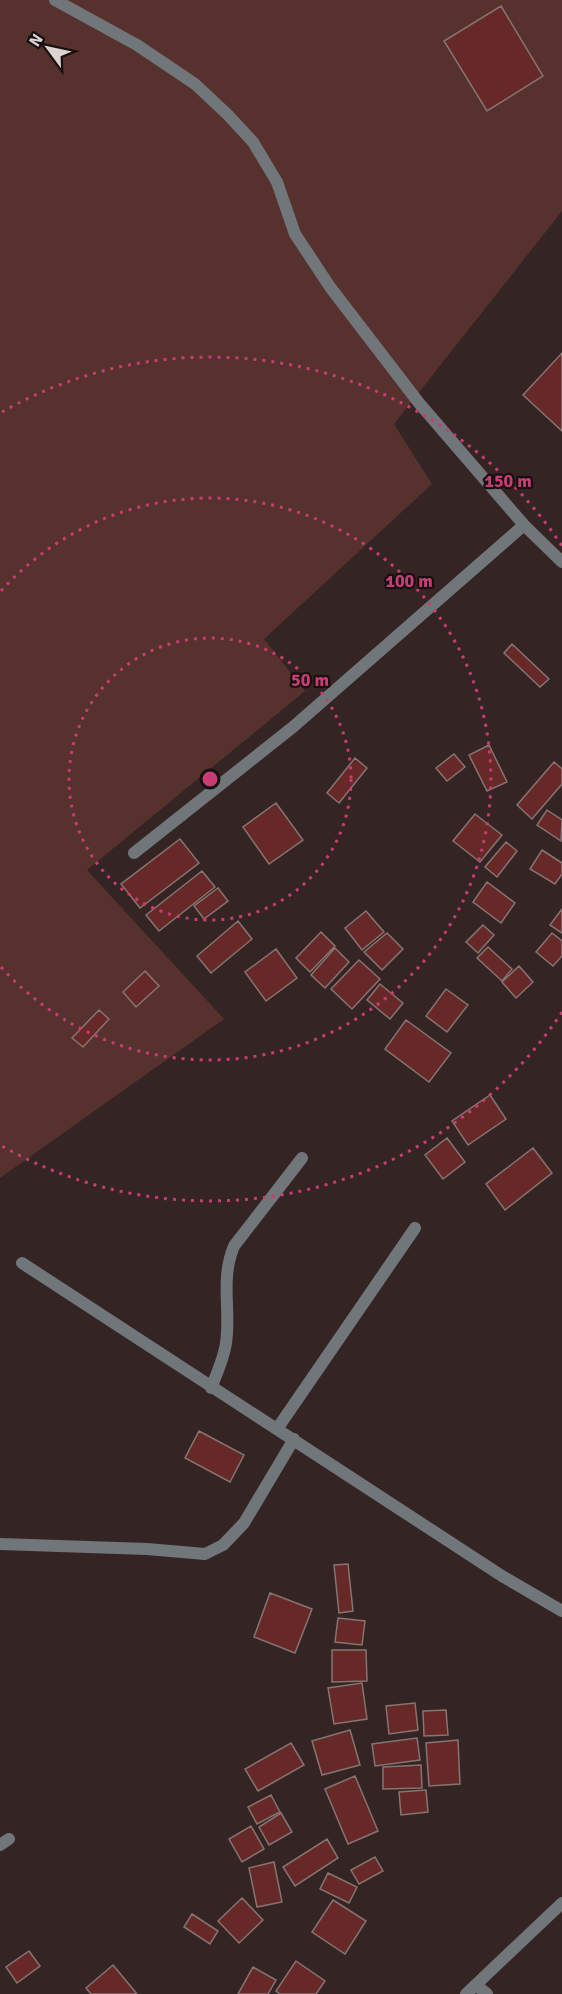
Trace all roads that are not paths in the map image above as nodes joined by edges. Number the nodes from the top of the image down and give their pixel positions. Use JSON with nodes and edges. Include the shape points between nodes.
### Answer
{"nodes":[{"id":1,"x":55,"y":0,"type":"edge"},
{"id":2,"x":524,"y":525,"type":"junction"},
{"id":3,"x":562,"y":562,"type":"edge"},
{"id":4,"x":134,"y":853,"type":"dead end"},
{"id":5,"x":302,"y":1158,"type":"dead end"},
{"id":6,"x":415,"y":1228,"type":"dead end"},
{"id":7,"x":22,"y":1263,"type":"dead end"},
{"id":8,"x":212,"y":1388,"type":"junction"},
{"id":9,"x":278,"y":1428,"type":"junction"},
{"id":10,"x":294,"y":1439,"type":"junction"},
{"id":11,"x":0,"y":1544,"type":"edge"},
{"id":12,"x":562,"y":1611,"type":"edge"},
{"id":13,"x":562,"y":1904,"type":"edge"},
{"id":14,"x":471,"y":1990,"type":"edge"},
{"id":15,"x":488,"y":1994,"type":"edge"}],
"edges":[{"from":1,"to":2,"type":"street","via":[[137,45],[195,84],[253,142],[277,182],[295,234],[330,288],[419,403]]},
{"from":2,"to":3,"type":"street"},
{"from":2,"to":4,"type":"street","via":[[293,726]]},
{"from":5,"to":8,"type":"street","via":[[234,1246],[229,1258],[226,1343]]},
{"from":6,"to":9,"type":"street"},
{"from":7,"to":8,"type":"street"},
{"from":8,"to":9,"type":"street"},
{"from":9,"to":10,"type":"street"},
{"from":10,"to":11,"type":"street","via":[[244,1523],[223,1545],[205,1554]]},
{"from":10,"to":12,"type":"street"},
{"from":13,"to":14,"type":"street"},
{"from":14,"to":15,"type":"street"}]}
